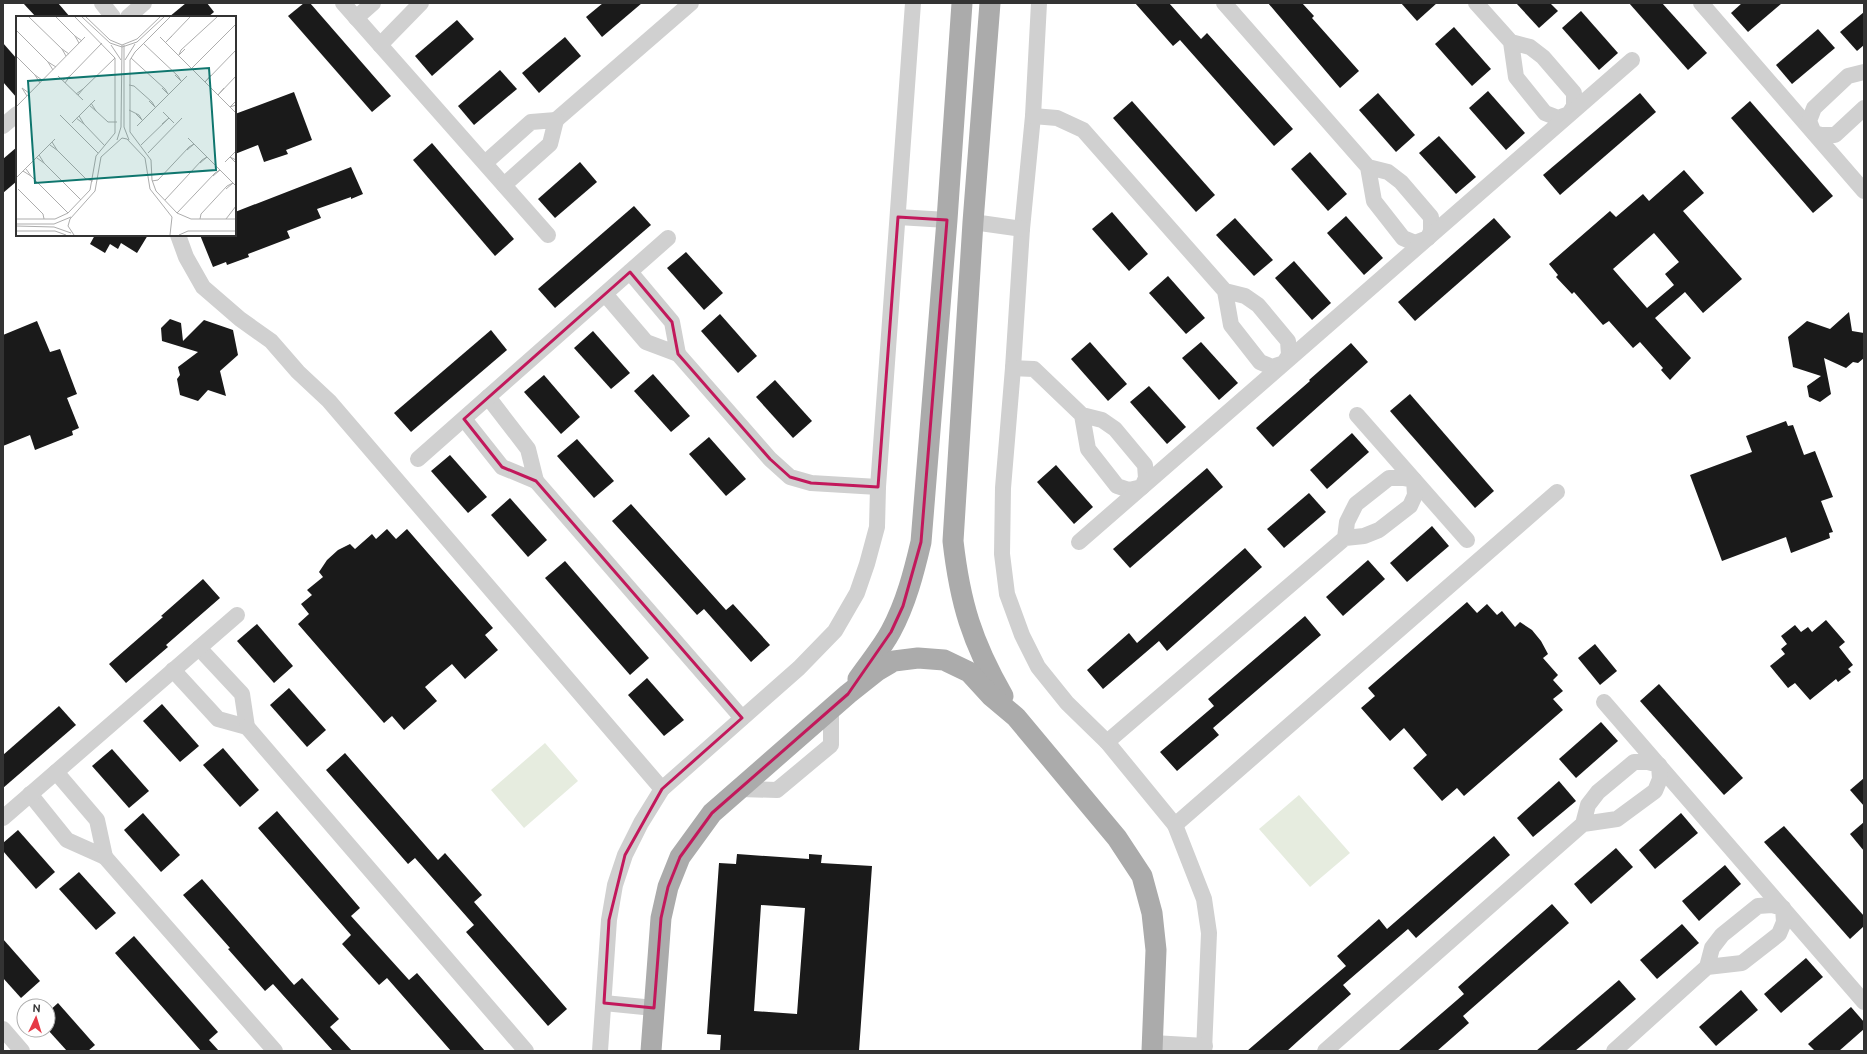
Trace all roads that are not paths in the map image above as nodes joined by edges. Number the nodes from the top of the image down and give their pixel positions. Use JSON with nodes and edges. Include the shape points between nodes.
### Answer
{"nodes":[{"id":1,"x":102,"y":3,"type":"edge"},
{"id":2,"x":144,"y":3,"type":"edge"},
{"id":3,"x":343,"y":3,"type":"edge"},
{"id":4,"x":373,"y":3,"type":"edge"},
{"id":5,"x":421,"y":3,"type":"edge"},
{"id":6,"x":691,"y":3,"type":"edge"},
{"id":7,"x":913,"y":3,"type":"edge"},
{"id":8,"x":962,"y":3,"type":"edge"},
{"id":9,"x":990,"y":3,"type":"edge"},
{"id":10,"x":1039,"y":3,"type":"edge"},
{"id":11,"x":1224,"y":3,"type":"edge"},
{"id":12,"x":1476,"y":3,"type":"edge"},
{"id":13,"x":1700,"y":3,"type":"edge"},
{"id":14,"x":113,"y":16,"type":"edge"},
{"id":15,"x":129,"y":16,"type":"edge"},
{"id":16,"x":356,"y":18,"type":"junction"},
{"id":17,"x":1511,"y":42,"type":"junction"},
{"id":18,"x":380,"y":45,"type":"junction"},
{"id":19,"x":1632,"y":60,"type":"dead end"},
{"id":20,"x":1864,"y":72,"type":"edge"},
{"id":21,"x":1864,"y":108,"type":"edge"},
{"id":22,"x":1569,"y":114,"type":"junction"},
{"id":23,"x":16,"y":115,"type":"edge"},
{"id":24,"x":1033,"y":116,"type":"junction"},
{"id":25,"x":556,"y":120,"type":"junction"},
{"id":26,"x":3,"y":126,"type":"edge"},
{"id":27,"x":1814,"y":133,"type":"junction"},
{"id":28,"x":485,"y":163,"type":"junction"},
{"id":29,"x":1368,"y":167,"type":"junction"},
{"id":30,"x":504,"y":184,"type":"junction"},
{"id":31,"x":1864,"y":191,"type":"edge"},
{"id":32,"x":898,"y":217,"type":"junction"},
{"id":33,"x":947,"y":220,"type":"junction"},
{"id":34,"x":973,"y":222,"type":"junction"},
{"id":35,"x":1022,"y":228,"type":"junction"},
{"id":36,"x":548,"y":235,"type":"dead end"},
{"id":37,"x":178,"y":236,"type":"edge"},
{"id":38,"x":668,"y":238,"type":"dead end"},
{"id":39,"x":1428,"y":238,"type":"junction"},
{"id":40,"x":630,"y":272,"type":"junction"},
{"id":41,"x":1225,"y":291,"type":"junction"},
{"id":42,"x":604,"y":294,"type":"junction"},
{"id":43,"x":678,"y":354,"type":"junction"},
{"id":44,"x":1284,"y":363,"type":"junction"},
{"id":45,"x":1014,"y":368,"type":"junction"},
{"id":46,"x":488,"y":397,"type":"junction"},
{"id":47,"x":1082,"y":415,"type":"junction"},
{"id":48,"x":1357,"y":416,"type":"dead end"},
{"id":49,"x":464,"y":419,"type":"junction"},
{"id":50,"x":418,"y":459,"type":"dead end"},
{"id":51,"x":1414,"y":480,"type":"junction"},
{"id":52,"x":536,"y":481,"type":"junction"},
{"id":53,"x":878,"y":487,"type":"junction"},
{"id":54,"x":1142,"y":487,"type":"junction"},
{"id":55,"x":1557,"y":492,"type":"dead end"},
{"id":56,"x":1345,"y":538,"type":"junction"},
{"id":57,"x":1466,"y":540,"type":"dead end"},
{"id":58,"x":1079,"y":542,"type":"dead end"},
{"id":59,"x":237,"y":615,"type":"dead end"},
{"id":60,"x":199,"y":648,"type":"junction"},
{"id":61,"x":173,"y":670,"type":"junction"},
{"id":62,"x":848,"y":694,"type":"junction"},
{"id":63,"x":1604,"y":702,"type":"dead end"},
{"id":64,"x":1016,"y":717,"type":"junction"},
{"id":65,"x":742,"y":718,"type":"junction"},
{"id":66,"x":246,"y":726,"type":"junction"},
{"id":67,"x":1108,"y":742,"type":"junction"},
{"id":68,"x":1659,"y":765,"type":"junction"},
{"id":69,"x":56,"y":772,"type":"junction"},
{"id":70,"x":662,"y":789,"type":"junction"},
{"id":71,"x":30,"y":794,"type":"junction"},
{"id":72,"x":3,"y":818,"type":"edge"},
{"id":73,"x":1583,"y":824,"type":"junction"},
{"id":74,"x":1175,"y":825,"type":"junction"},
{"id":75,"x":105,"y":856,"type":"junction"},
{"id":76,"x":1783,"y":908,"type":"junction"},
{"id":77,"x":1707,"y":967,"type":"junction"},
{"id":78,"x":1864,"y":1002,"type":"edge"},
{"id":79,"x":604,"y":1003,"type":"junction"},
{"id":80,"x":654,"y":1008,"type":"junction"},
{"id":81,"x":3,"y":1030,"type":"edge"},
{"id":82,"x":1152,"y":1047,"type":"edge"},
{"id":83,"x":1204,"y":1048,"type":"edge"},
{"id":84,"x":22,"y":1051,"type":"edge"},
{"id":85,"x":275,"y":1051,"type":"edge"},
{"id":86,"x":526,"y":1051,"type":"edge"},
{"id":87,"x":600,"y":1051,"type":"edge"},
{"id":88,"x":651,"y":1051,"type":"edge"},
{"id":89,"x":1325,"y":1051,"type":"edge"},
{"id":90,"x":1614,"y":1051,"type":"edge"}],
"edges":[{"from":1,"to":14,"type":"street"},
{"from":2,"to":15,"type":"street"},
{"from":3,"to":16,"type":"street"},
{"from":4,"to":16,"type":"street"},
{"from":5,"to":18,"type":"street"},
{"from":6,"to":25,"type":"street"},
{"from":7,"to":32,"type":"street"},
{"from":8,"to":33,"type":"main road"},
{"from":9,"to":34,"type":"main road"},
{"from":10,"to":24,"type":"street"},
{"from":11,"to":29,"type":"street"},
{"from":12,"to":17,"type":"street"},
{"from":13,"to":27,"type":"street"},
{"from":16,"to":18,"type":"street"},
{"from":17,"to":22,"type":"street","via":[[1530,48],[1544,57],[1574,92],[1574,106]]},
{"from":17,"to":22,"type":"street","via":[[1516,77],[1545,113],[1558,118]]},
{"from":18,"to":28,"type":"street"},
{"from":19,"to":22,"type":"street"},
{"from":20,"to":27,"type":"street","via":[[1848,76],[1814,108],[1809,121]]},
{"from":21,"to":27,"type":"street","via":[[1835,135]]},
{"from":22,"to":39,"type":"street"},
{"from":23,"to":26,"type":"street"},
{"from":24,"to":35,"type":"street"},
{"from":24,"to":41,"type":"street","via":[[1057,118],[1083,130]]},
{"from":25,"to":28,"type":"street","via":[[531,122]]},
{"from":25,"to":30,"type":"street","via":[[550,144]]},
{"from":27,"to":31,"type":"street"},
{"from":28,"to":30,"type":"street"},
{"from":29,"to":39,"type":"street","via":[[1388,172],[1401,182],[1431,217],[1432,231]]},
{"from":29,"to":39,"type":"street","via":[[1374,201],[1403,238],[1415,243]]},
{"from":30,"to":36,"type":"street"},
{"from":32,"to":33,"type":"street"},
{"from":32,"to":53,"type":"street"},
{"from":33,"to":62,"type":"main road","via":[[921,542],[913,577],[894,626]]},
{"from":34,"to":35,"type":"street"},
{"from":34,"to":64,"type":"main road","via":[[953,541],[968,623],[989,672]]},
{"from":35,"to":45,"type":"street"},
{"from":37,"to":70,"type":"street","via":[[186,257],[203,287],[240,320],[271,341],[334,407]]},
{"from":38,"to":40,"type":"street"},
{"from":39,"to":44,"type":"street"},
{"from":40,"to":42,"type":"street"},
{"from":40,"to":43,"type":"street","via":[[672,322]]},
{"from":41,"to":44,"type":"street","via":[[1231,325],[1260,362],[1272,366]]},
{"from":41,"to":44,"type":"street","via":[[1245,296],[1258,305],[1288,341],[1289,355]]},
{"from":42,"to":43,"type":"street","via":[[646,342]]},
{"from":42,"to":46,"type":"street"},
{"from":43,"to":53,"type":"street","via":[[770,459],[790,478],[811,483]]},
{"from":44,"to":54,"type":"street"},
{"from":45,"to":47,"type":"street","via":[[1034,370]]},
{"from":45,"to":67,"type":"street","via":[[1003,488],[1002,554],[1007,594],[1022,635],[1038,667],[1068,703]]},
{"from":46,"to":49,"type":"street"},
{"from":46,"to":52,"type":"street","via":[[528,449]]},
{"from":47,"to":54,"type":"street","via":[[1102,420],[1115,429],[1145,465],[1146,478]]},
{"from":47,"to":54,"type":"street","via":[[1088,449],[1117,486],[1129,490]]},
{"from":48,"to":51,"type":"street"},
{"from":49,"to":50,"type":"street"},
{"from":49,"to":52,"type":"street","via":[[502,467]]},
{"from":51,"to":56,"type":"street","via":[[1415,495],[1410,506],[1379,530],[1364,536]]},
{"from":51,"to":56,"type":"street","via":[[1389,478],[1356,504],[1347,522]]},
{"from":51,"to":57,"type":"street"},
{"from":52,"to":65,"type":"street"},
{"from":53,"to":65,"type":"street","via":[[877,527],[857,593],[834,631],[799,668]]},
{"from":54,"to":58,"type":"street"},
{"from":55,"to":74,"type":"street"},
{"from":56,"to":67,"type":"street"},
{"from":59,"to":60,"type":"street"},
{"from":60,"to":61,"type":"street"},
{"from":60,"to":66,"type":"street","via":[[242,694]]},
{"from":61,"to":66,"type":"street","via":[[218,720]]},
{"from":61,"to":69,"type":"street"},
{"from":62,"to":64,"type":"main road","via":[[877,670],[894,661],[918,658],[944,660],[969,672],[991,696]]},
{"from":62,"to":80,"type":"main road","via":[[712,813],[680,858],[668,887],[661,918]]},
{"from":63,"to":68,"type":"street"},
{"from":64,"to":82,"type":"main road","via":[[1117,838],[1142,876],[1152,913],[1156,950]]},
{"from":65,"to":70,"type":"street"},
{"from":66,"to":86,"type":"street"},
{"from":67,"to":74,"type":"street"},
{"from":68,"to":73,"type":"street","via":[[1660,779],[1655,790],[1617,819]]},
{"from":68,"to":73,"type":"street","via":[[1634,762],[1598,792],[1588,805]]},
{"from":68,"to":76,"type":"street"},
{"from":69,"to":71,"type":"street"},
{"from":69,"to":75,"type":"street","via":[[97,820]]},
{"from":70,"to":79,"type":"street","via":[[625,855],[615,885],[609,920]]},
{"from":71,"to":72,"type":"street"},
{"from":71,"to":75,"type":"street","via":[[67,840]]},
{"from":73,"to":89,"type":"street"},
{"from":74,"to":83,"type":"street","via":[[1204,899],[1209,933]]},
{"from":75,"to":85,"type":"street"},
{"from":76,"to":77,"type":"street","via":[[1772,905],[1758,906],[1722,935],[1712,948]]},
{"from":76,"to":77,"type":"street","via":[[1784,922],[1779,934],[1742,963]]},
{"from":76,"to":78,"type":"street"},
{"from":77,"to":90,"type":"street"},
{"from":79,"to":80,"type":"street"},
{"from":79,"to":87,"type":"street"},
{"from":80,"to":88,"type":"main road"},
{"from":81,"to":84,"type":"street"},
{"from":82,"to":83,"type":"street"}]}
